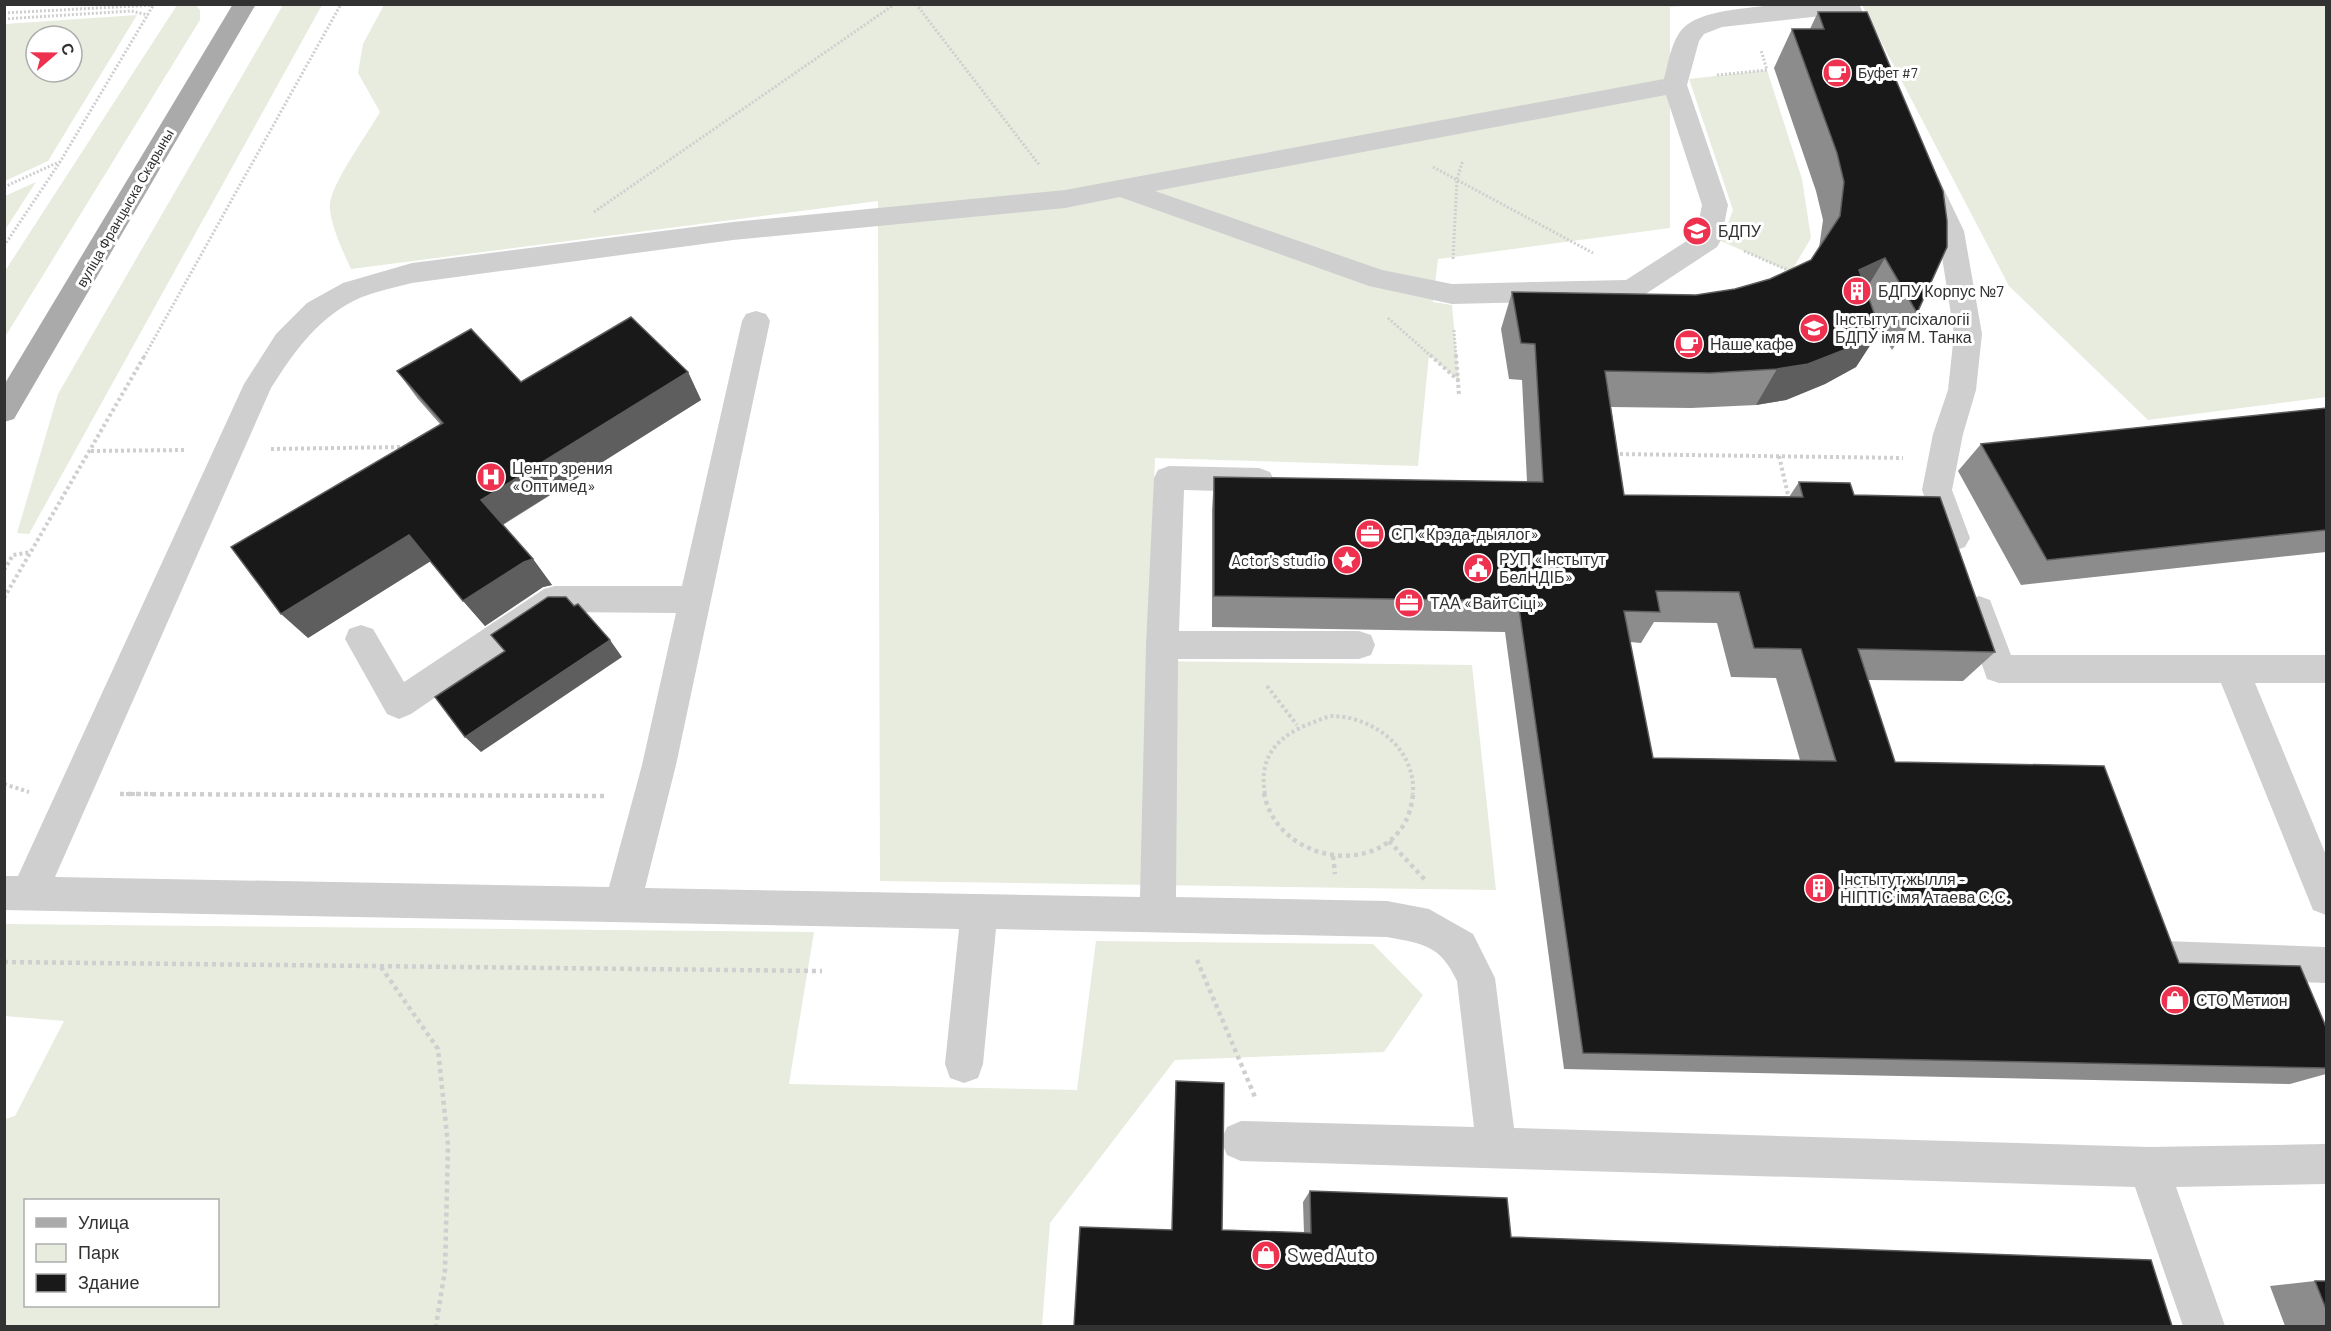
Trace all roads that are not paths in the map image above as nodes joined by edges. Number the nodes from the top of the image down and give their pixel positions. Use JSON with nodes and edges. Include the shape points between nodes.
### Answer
{"nodes":[{"id":1,"x":245,"y":4,"type":"edge"},
{"id":2,"x":1880,"y":75,"type":"edge"},
{"id":3,"x":1675,"y":85,"type":"junction"},
{"id":4,"x":1918,"y":158,"type":"edge"},
{"id":5,"x":1123,"y":189,"type":"junction"},
{"id":6,"x":756,"y":321,"type":"dead end"},
{"id":7,"x":4,"y":411,"type":"edge"},
{"id":8,"x":1285,"y":480,"type":"edge"},
{"id":9,"x":695,"y":600,"type":"junction"},
{"id":10,"x":361,"y":639,"type":"dead end"},
{"id":11,"x":1162,"y":645,"type":"junction"},
{"id":12,"x":1359,"y":645,"type":"dead end"},
{"id":13,"x":2326,"y":669,"type":"edge"},
{"id":14,"x":2233,"y":671,"type":"junction"},
{"id":15,"x":17,"y":893,"type":"edge"},
{"id":16,"x":2326,"y":898,"type":"edge"},
{"id":17,"x":622,"y":905,"type":"junction"},
{"id":18,"x":979,"y":912,"type":"junction"},
{"id":19,"x":1168,"y":915,"type":"junction"},
{"id":20,"x":2165,"y":959,"type":"edge"},
{"id":21,"x":2326,"y":965,"type":"edge"},
{"id":22,"x":964,"y":1064,"type":"dead end"},
{"id":23,"x":1259,"y":1141,"type":"road end"},
{"id":24,"x":1496,"y":1148,"type":"junction"},
{"id":25,"x":2326,"y":1164,"type":"edge"},
{"id":26,"x":2149,"y":1167,"type":"junction"},
{"id":27,"x":2204,"y":1326,"type":"edge"}],
"edges":[{"from":1,"to":7,"type":"main road","name":"вуліца Францыска Скарыны"},
{"from":2,"to":3,"type":"lane","via":[[1848,6],[1720,20],[1698,27],[1688,39]]},
{"from":3,"to":5,"type":"lane"},
{"from":3,"to":5,"type":"lane","via":[[1715,205],[1708,240],[1631,290],[1452,294],[1379,279]]},
{"from":4,"to":14,"type":"lane","via":[[1951,231],[1968,334],[1955,457],[1937,490],[2000,669]]},
{"from":5,"to":15,"type":"lane","via":[[1065,199],[733,231],[412,273],[352,290],[317,310],[286,341],[258,384],[74,794]]},
{"from":6,"to":9,"type":"lane"},
{"from":8,"to":11,"type":"lane","via":[[1169,478]]},
{"from":9,"to":10,"type":"lane","via":[[555,599],[399,704]]},
{"from":9,"to":17,"type":"lane"},
{"from":11,"to":12,"type":"lane"},
{"from":11,"to":19,"type":"lane"},
{"from":13,"to":14,"type":"lane"},
{"from":14,"to":16,"type":"lane"},
{"from":15,"to":17,"type":"lane"},
{"from":17,"to":18,"type":"lane"},
{"from":18,"to":19,"type":"lane"},
{"from":18,"to":22,"type":"lane"},
{"from":19,"to":24,"type":"lane","via":[[1387,919],[1428,927],[1460,947],[1476,978]]},
{"from":20,"to":21,"type":"lane"},
{"from":23,"to":24,"type":"lane"},
{"from":24,"to":26,"type":"lane"},
{"from":25,"to":26,"type":"lane"},
{"from":26,"to":27,"type":"lane"}]}
